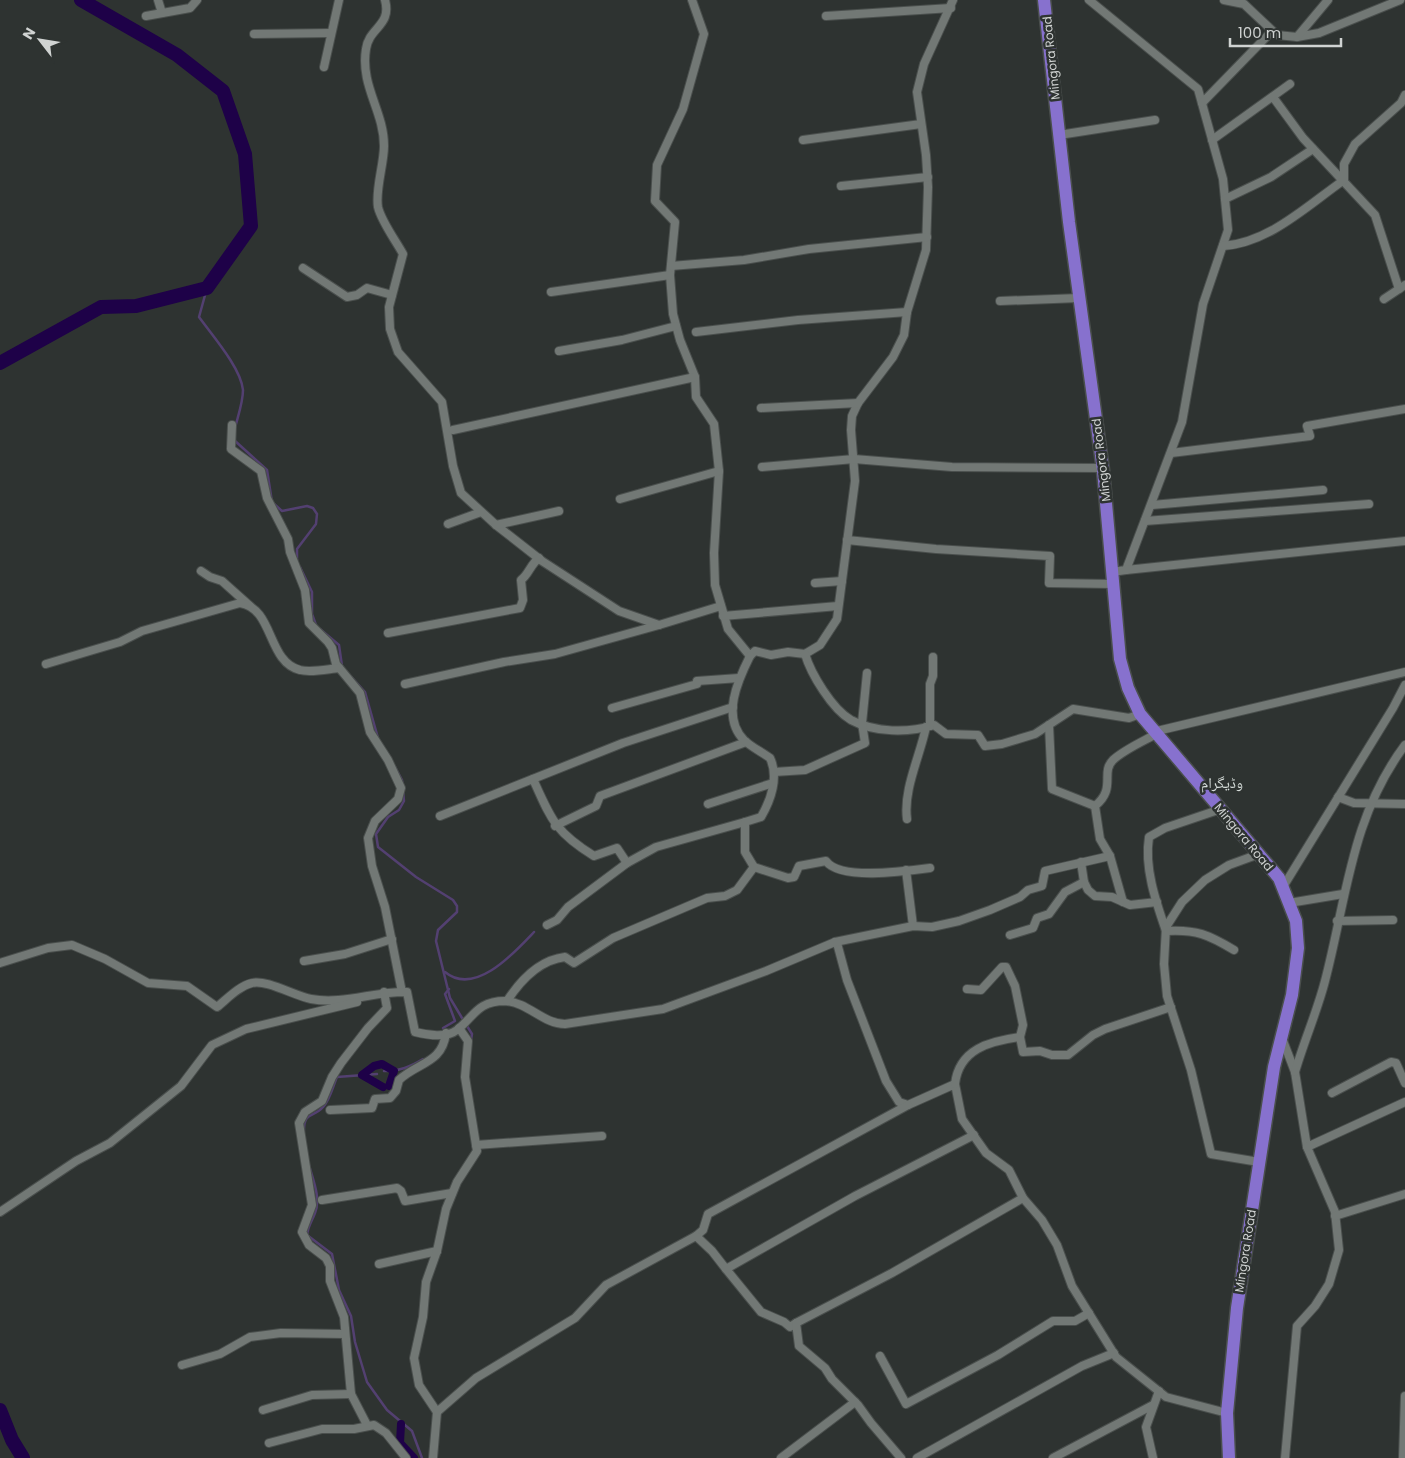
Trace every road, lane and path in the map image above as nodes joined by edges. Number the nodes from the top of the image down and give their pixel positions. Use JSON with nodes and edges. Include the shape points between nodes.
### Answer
{"nodes":[{"id":1,"x":158,"y":0,"type":"edge"},
{"id":2,"x":197,"y":0,"type":"edge"},
{"id":3,"x":339,"y":0,"type":"edge"},
{"id":4,"x":385,"y":0,"type":"edge"},
{"id":5,"x":692,"y":0,"type":"edge"},
{"id":6,"x":1044,"y":0,"type":"edge"},
{"id":7,"x":1088,"y":0,"type":"edge"},
{"id":8,"x":1224,"y":0,"type":"edge"},
{"id":9,"x":1328,"y":0,"type":"edge"},
{"id":10,"x":1400,"y":0,"type":"edge"},
{"id":11,"x":952,"y":4,"type":"edge"},
{"id":12,"x":162,"y":13,"type":"junction"},
{"id":13,"x":146,"y":16,"type":"dead end"},
{"id":14,"x":826,"y":16,"type":"dead end"},
{"id":15,"x":1272,"y":30,"type":"junction"},
{"id":16,"x":331,"y":33,"type":"junction"},
{"id":17,"x":254,"y":34,"type":"dead end"},
{"id":18,"x":1297,"y":37,"type":"junction"},
{"id":19,"x":324,"y":67,"type":"dead end"},
{"id":20,"x":1290,"y":84,"type":"dead end"},
{"id":21,"x":1405,"y":95,"type":"edge"},
{"id":22,"x":1273,"y":97,"type":"junction"},
{"id":23,"x":1202,"y":103,"type":"junction"},
{"id":24,"x":1155,"y":120,"type":"dead end"},
{"id":25,"x":921,"y":124,"type":"junction"},
{"id":26,"x":1059,"y":135,"type":"junction"},
{"id":27,"x":804,"y":140,"type":"dead end"},
{"id":28,"x":1212,"y":140,"type":"junction"},
{"id":29,"x":1314,"y":149,"type":"junction"},
{"id":30,"x":928,"y":177,"type":"junction"},
{"id":31,"x":1344,"y":180,"type":"junction"},
{"id":32,"x":841,"y":186,"type":"dead end"},
{"id":33,"x":1225,"y":198,"type":"junction"},
{"id":34,"x":927,"y":238,"type":"junction"},
{"id":35,"x":1223,"y":246,"type":"junction"},
{"id":36,"x":671,"y":266,"type":"junction"},
{"id":37,"x":303,"y":268,"type":"dead end"},
{"id":38,"x":670,"y":275,"type":"junction"},
{"id":39,"x":1402,"y":287,"type":"edge"},
{"id":40,"x":551,"y":292,"type":"dead end"},
{"id":41,"x":392,"y":295,"type":"junction"},
{"id":42,"x":1079,"y":298,"type":"junction"},
{"id":43,"x":1384,"y":299,"type":"dead end"},
{"id":44,"x":1000,"y":302,"type":"dead end"},
{"id":45,"x":906,"y":312,"type":"junction"},
{"id":46,"x":676,"y":326,"type":"junction"},
{"id":47,"x":696,"y":332,"type":"dead end"},
{"id":48,"x":559,"y":351,"type":"dead end"},
{"id":49,"x":695,"y":377,"type":"junction"},
{"id":50,"x":858,"y":403,"type":"junction"},
{"id":51,"x":761,"y":408,"type":"dead end"},
{"id":52,"x":1405,"y":409,"type":"edge"},
{"id":53,"x":232,"y":425,"type":"dead end"},
{"id":54,"x":453,"y":430,"type":"dead end"},
{"id":55,"x":1171,"y":453,"type":"junction"},
{"id":56,"x":854,"y":458,"type":"junction"},
{"id":57,"x":762,"y":467,"type":"dead end"},
{"id":58,"x":1102,"y":468,"type":"junction"},
{"id":59,"x":719,"y":471,"type":"junction"},
{"id":60,"x":1323,"y":490,"type":"dead end"},
{"id":61,"x":620,"y":499,"type":"dead end"},
{"id":62,"x":1369,"y":504,"type":"dead end"},
{"id":63,"x":1152,"y":505,"type":"junction"},
{"id":64,"x":559,"y":511,"type":"dead end"},
{"id":65,"x":481,"y":512,"type":"junction"},
{"id":66,"x":1145,"y":521,"type":"junction"},
{"id":67,"x":448,"y":524,"type":"dead end"},
{"id":68,"x":496,"y":525,"type":"junction"},
{"id":69,"x":847,"y":540,"type":"junction"},
{"id":70,"x":1405,"y":541,"type":"edge"},
{"id":71,"x":539,"y":558,"type":"junction"},
{"id":72,"x":201,"y":570,"type":"dead end"},
{"id":73,"x":1126,"y":570,"type":"junction"},
{"id":74,"x":1113,"y":578,"type":"junction"},
{"id":75,"x":842,"y":581,"type":"junction"},
{"id":76,"x":815,"y":583,"type":"dead end"},
{"id":77,"x":250,"y":606,"type":"junction"},
{"id":78,"x":721,"y":606,"type":"junction"},
{"id":79,"x":838,"y":606,"type":"junction"},
{"id":80,"x":724,"y":616,"type":"junction"},
{"id":81,"x":659,"y":625,"type":"junction"},
{"id":82,"x":388,"y":633,"type":"dead end"},
{"id":83,"x":805,"y":654,"type":"junction"},
{"id":84,"x":750,"y":656,"type":"junction"},
{"id":85,"x":933,"y":657,"type":"dead end"},
{"id":86,"x":46,"y":664,"type":"dead end"},
{"id":87,"x":339,"y":668,"type":"junction"},
{"id":88,"x":1405,"y":672,"type":"edge"},
{"id":89,"x":867,"y":673,"type":"dead end"},
{"id":90,"x":739,"y":678,"type":"junction"},
{"id":91,"x":405,"y":684,"type":"dead end"},
{"id":92,"x":1405,"y":685,"type":"edge"},
{"id":93,"x":733,"y":707,"type":"junction"},
{"id":94,"x":612,"y":708,"type":"dead end"},
{"id":95,"x":1140,"y":714,"type":"junction"},
{"id":96,"x":862,"y":723,"type":"junction"},
{"id":97,"x":928,"y":726,"type":"junction"},
{"id":98,"x":1049,"y":726,"type":"junction"},
{"id":99,"x":1157,"y":732,"type":"junction"},
{"id":100,"x":746,"y":742,"type":"junction"},
{"id":101,"x":1405,"y":746,"type":"edge"},
{"id":102,"x":774,"y":772,"type":"junction"},
{"id":103,"x":533,"y":779,"type":"junction"},
{"id":104,"x":773,"y":783,"type":"junction"},
{"id":105,"x":1338,"y":797,"type":"junction"},
{"id":106,"x":708,"y":804,"type":"dead end"},
{"id":107,"x":1370,"y":804,"type":"junction"},
{"id":108,"x":1405,"y":804,"type":"edge"},
{"id":109,"x":1095,"y":806,"type":"junction"},
{"id":110,"x":1221,"y":809,"type":"junction"},
{"id":111,"x":440,"y":816,"type":"dead end"},
{"id":112,"x":907,"y":818,"type":"dead end"},
{"id":113,"x":745,"y":822,"type":"junction"},
{"id":114,"x":555,"y":826,"type":"junction"},
{"id":115,"x":1259,"y":854,"type":"junction"},
{"id":116,"x":1110,"y":856,"type":"junction"},
{"id":117,"x":1081,"y":862,"type":"junction"},
{"id":118,"x":627,"y":863,"type":"junction"},
{"id":119,"x":754,"y":867,"type":"junction"},
{"id":120,"x":930,"y":868,"type":"dead end"},
{"id":121,"x":906,"y":870,"type":"junction"},
{"id":122,"x":1084,"y":882,"type":"junction"},
{"id":123,"x":1283,"y":887,"type":"junction"},
{"id":124,"x":1343,"y":894,"type":"junction"},
{"id":125,"x":1123,"y":902,"type":"junction"},
{"id":126,"x":1157,"y":902,"type":"junction"},
{"id":127,"x":1289,"y":903,"type":"junction"},
{"id":128,"x":1393,"y":920,"type":"dead end"},
{"id":129,"x":1337,"y":921,"type":"junction"},
{"id":130,"x":547,"y":925,"type":"dead end"},
{"id":131,"x":913,"y":926,"type":"junction"},
{"id":132,"x":1166,"y":931,"type":"junction"},
{"id":133,"x":1010,"y":935,"type":"dead end"},
{"id":134,"x":392,"y":939,"type":"junction"},
{"id":135,"x":835,"y":942,"type":"junction"},
{"id":136,"x":1234,"y":950,"type":"dead end"},
{"id":137,"x":304,"y":960,"type":"dead end"},
{"id":138,"x":0,"y":963,"type":"edge"},
{"id":139,"x":967,"y":989,"type":"dead end"},
{"id":140,"x":384,"y":992,"type":"junction"},
{"id":141,"x":402,"y":992,"type":"junction"},
{"id":142,"x":366,"y":998,"type":"junction"},
{"id":143,"x":507,"y":1001,"type":"junction"},
{"id":144,"x":1171,"y":1007,"type":"junction"},
{"id":145,"x":459,"y":1028,"type":"junction"},
{"id":146,"x":446,"y":1033,"type":"junction"},
{"id":147,"x":1282,"y":1036,"type":"junction"},
{"id":148,"x":1020,"y":1037,"type":"junction"},
{"id":149,"x":1295,"y":1072,"type":"junction"},
{"id":150,"x":1405,"y":1083,"type":"edge"},
{"id":151,"x":955,"y":1084,"type":"junction"},
{"id":152,"x":1332,"y":1093,"type":"dead end"},
{"id":153,"x":1405,"y":1102,"type":"edge"},
{"id":154,"x":908,"y":1105,"type":"junction"},
{"id":155,"x":330,"y":1110,"type":"dead end"},
{"id":156,"x":974,"y":1135,"type":"junction"},
{"id":157,"x":602,"y":1136,"type":"dead end"},
{"id":158,"x":476,"y":1145,"type":"junction"},
{"id":159,"x":1307,"y":1147,"type":"junction"},
{"id":160,"x":1259,"y":1162,"type":"junction"},
{"id":161,"x":452,"y":1193,"type":"junction"},
{"id":162,"x":1405,"y":1194,"type":"edge"},
{"id":163,"x":1023,"y":1198,"type":"junction"},
{"id":164,"x":322,"y":1200,"type":"dead end"},
{"id":165,"x":0,"y":1212,"type":"edge"},
{"id":166,"x":1335,"y":1216,"type":"junction"},
{"id":167,"x":696,"y":1236,"type":"junction"},
{"id":168,"x":437,"y":1251,"type":"junction"},
{"id":169,"x":379,"y":1264,"type":"dead end"},
{"id":170,"x":726,"y":1269,"type":"junction"},
{"id":171,"x":1089,"y":1312,"type":"junction"},
{"id":172,"x":796,"y":1323,"type":"junction"},
{"id":173,"x":345,"y":1334,"type":"junction"},
{"id":174,"x":1114,"y":1353,"type":"junction"},
{"id":175,"x":880,"y":1356,"type":"dead end"},
{"id":176,"x":182,"y":1365,"type":"dead end"},
{"id":177,"x":1159,"y":1391,"type":"junction"},
{"id":178,"x":351,"y":1394,"type":"junction"},
{"id":179,"x":1405,"y":1396,"type":"edge"},
{"id":180,"x":855,"y":1402,"type":"junction"},
{"id":181,"x":1153,"y":1405,"type":"junction"},
{"id":182,"x":263,"y":1410,"type":"dead end"},
{"id":183,"x":437,"y":1412,"type":"junction"},
{"id":184,"x":1227,"y":1413,"type":"junction"},
{"id":185,"x":367,"y":1425,"type":"junction"},
{"id":186,"x":269,"y":1443,"type":"dead end"},
{"id":187,"x":406,"y":1458,"type":"edge"},
{"id":188,"x":433,"y":1458,"type":"edge"},
{"id":189,"x":781,"y":1458,"type":"edge"},
{"id":190,"x":900,"y":1458,"type":"edge"},
{"id":191,"x":917,"y":1458,"type":"edge"},
{"id":192,"x":1053,"y":1458,"type":"edge"},
{"id":193,"x":1153,"y":1458,"type":"edge"},
{"id":194,"x":1229,"y":1458,"type":"edge"},
{"id":195,"x":1285,"y":1458,"type":"edge"},
{"id":196,"x":1403,"y":1458,"type":"edge"}],
"edges":[{"from":1,"to":12,"type":"street"},
{"from":2,"to":12,"type":"street","via":[[190,8]]},
{"from":3,"to":16,"type":"street"},
{"from":4,"to":41,"type":"street","via":[[384,23],[371,33],[364,71],[384,145],[378,206],[403,254]]},
{"from":5,"to":36,"type":"street","via":[[704,34],[683,109],[657,165],[655,200],[675,222]]},
{"from":6,"to":26,"type":"highway","name":"Mingora Road"},
{"from":7,"to":23,"type":"street","via":[[1198,89]]},
{"from":8,"to":15,"type":"street","via":[[1244,4]]},
{"from":9,"to":18,"type":"street"},
{"from":10,"to":18,"type":"street","via":[[1320,33]]},
{"from":11,"to":14,"type":"street"},
{"from":11,"to":25,"type":"street","via":[[924,64],[917,92]]},
{"from":12,"to":13,"type":"street"},
{"from":15,"to":18,"type":"street","via":[[1277,35]]},
{"from":15,"to":23,"type":"street"},
{"from":16,"to":17,"type":"street"},
{"from":16,"to":19,"type":"street"},
{"from":20,"to":22,"type":"street"},
{"from":21,"to":31,"type":"street","via":[[1401,103],[1355,144],[1344,164]]},
{"from":22,"to":28,"type":"street"},
{"from":22,"to":29,"type":"street"},
{"from":23,"to":28,"type":"street"},
{"from":24,"to":26,"type":"street"},
{"from":25,"to":27,"type":"street"},
{"from":25,"to":30,"type":"street"},
{"from":26,"to":42,"type":"highway","name":"Mingora Road"},
{"from":28,"to":33,"type":"street"},
{"from":29,"to":31,"type":"street"},
{"from":29,"to":33,"type":"street","via":[[1271,177]]},
{"from":30,"to":32,"type":"street"},
{"from":30,"to":34,"type":"street"},
{"from":31,"to":35,"type":"street","via":[[1260,237]]},
{"from":31,"to":39,"type":"street","via":[[1375,215]]},
{"from":33,"to":35,"type":"street","via":[[1228,230]]},
{"from":34,"to":36,"type":"street"},
{"from":34,"to":45,"type":"street"},
{"from":35,"to":55,"type":"street","via":[[1203,304],[1182,422]]},
{"from":36,"to":38,"type":"street"},
{"from":37,"to":41,"type":"street","via":[[347,297],[367,288]]},
{"from":38,"to":40,"type":"street"},
{"from":38,"to":46,"type":"street"},
{"from":39,"to":43,"type":"street"},
{"from":41,"to":65,"type":"street","via":[[390,329],[398,352],[442,402],[461,493]]},
{"from":42,"to":44,"type":"street"},
{"from":42,"to":58,"type":"highway","name":"Mingora Road"},
{"from":45,"to":47,"type":"street"},
{"from":45,"to":50,"type":"street","via":[[904,335],[893,356]]},
{"from":46,"to":48,"type":"street"},
{"from":46,"to":49,"type":"street"},
{"from":49,"to":54,"type":"street"},
{"from":49,"to":59,"type":"street","via":[[696,397],[714,424]]},
{"from":50,"to":51,"type":"street"},
{"from":50,"to":56,"type":"street","via":[[852,416]]},
{"from":52,"to":55,"type":"street","via":[[1307,426],[1310,436]]},
{"from":53,"to":87,"type":"street","via":[[230,449],[261,471],[267,498],[288,539],[306,590],[309,623],[332,648]]},
{"from":55,"to":63,"type":"street"},
{"from":56,"to":57,"type":"street"},
{"from":56,"to":58,"type":"street","via":[[952,467]]},
{"from":56,"to":69,"type":"street","via":[[855,481]]},
{"from":58,"to":74,"type":"highway","name":"Mingora Road"},
{"from":59,"to":61,"type":"street"},
{"from":59,"to":78,"type":"street","via":[[714,553],[715,585]]},
{"from":60,"to":63,"type":"street"},
{"from":62,"to":66,"type":"street"},
{"from":63,"to":66,"type":"street"},
{"from":64,"to":68,"type":"street"},
{"from":65,"to":67,"type":"street"},
{"from":65,"to":68,"type":"street"},
{"from":66,"to":73,"type":"street"},
{"from":68,"to":71,"type":"street"},
{"from":69,"to":74,"type":"street","via":[[936,550],[1050,556],[1049,582]]},
{"from":69,"to":75,"type":"street"},
{"from":70,"to":73,"type":"street"},
{"from":71,"to":81,"type":"street","via":[[620,611]]},
{"from":71,"to":82,"type":"street","via":[[521,580],[523,600],[520,608]]},
{"from":72,"to":77,"type":"street","via":[[222,581]]},
{"from":73,"to":74,"type":"street"},
{"from":74,"to":95,"type":"highway","name":"Mingora Road","via":[[1120,659]]},
{"from":75,"to":76,"type":"street"},
{"from":75,"to":79,"type":"street"},
{"from":77,"to":86,"type":"street","via":[[240,603],[142,630],[120,642]]},
{"from":77,"to":87,"type":"street","via":[[263,621],[278,652],[293,667],[301,671]]},
{"from":78,"to":80,"type":"street"},
{"from":78,"to":81,"type":"street"},
{"from":79,"to":80,"type":"street"},
{"from":79,"to":83,"type":"street","via":[[836,619],[820,645]]},
{"from":80,"to":84,"type":"street","via":[[728,629]]},
{"from":81,"to":91,"type":"street","via":[[555,654]]},
{"from":83,"to":84,"type":"street","via":[[771,655],[755,651]]},
{"from":83,"to":96,"type":"street","via":[[812,675],[830,699],[850,719]]},
{"from":84,"to":90,"type":"street"},
{"from":85,"to":97,"type":"street"},
{"from":87,"to":134,"type":"street","via":[[360,693],[370,732],[401,788],[398,799],[375,821],[368,838],[372,866]]},
{"from":88,"to":99,"type":"street"},
{"from":89,"to":96,"type":"street"},
{"from":90,"to":93,"type":"street"},
{"from":90,"to":94,"type":"street","via":[[697,681],[697,684]]},
{"from":92,"to":105,"type":"street"},
{"from":93,"to":100,"type":"street","via":[[732,719]]},
{"from":93,"to":103,"type":"street","via":[[623,743]]},
{"from":95,"to":98,"type":"street","via":[[1129,718],[1074,708]]},
{"from":95,"to":99,"type":"highway","name":"Mingora Road"},
{"from":96,"to":97,"type":"street","via":[[882,730],[918,730]]},
{"from":96,"to":102,"type":"street","via":[[865,743],[805,770]]},
{"from":97,"to":98,"type":"street","via":[[937,726],[946,734],[978,735],[985,746],[1035,734]]},
{"from":97,"to":112,"type":"street","via":[[908,792]]},
{"from":98,"to":109,"type":"street","via":[[1052,789]]},
{"from":99,"to":109,"type":"street","via":[[1113,760],[1108,769],[1106,796]]},
{"from":99,"to":110,"type":"highway","name":"Mingora Road"},
{"from":100,"to":102,"type":"street","via":[[770,758]]},
{"from":100,"to":114,"type":"street","via":[[600,796],[596,806]]},
{"from":101,"to":107,"type":"street","via":[[1388,768]]},
{"from":102,"to":104,"type":"street"},
{"from":103,"to":111,"type":"street"},
{"from":103,"to":114,"type":"street"},
{"from":104,"to":106,"type":"street"},
{"from":104,"to":113,"type":"street","via":[[773,794],[761,817]]},
{"from":105,"to":107,"type":"street"},
{"from":105,"to":123,"type":"street"},
{"from":107,"to":108,"type":"street"},
{"from":107,"to":124,"type":"street"},
{"from":109,"to":116,"type":"street","via":[[1100,839]]},
{"from":110,"to":115,"type":"highway","name":"Mingora Road"},
{"from":110,"to":126,"type":"street","via":[[1165,828],[1149,837],[1147,851]]},
{"from":113,"to":118,"type":"street","via":[[656,847]]},
{"from":113,"to":119,"type":"street","via":[[745,852]]},
{"from":114,"to":118,"type":"street","via":[[574,844],[594,856],[617,848]]},
{"from":115,"to":123,"type":"highway","name":"Mingora Road"},
{"from":115,"to":132,"type":"street","via":[[1229,865],[1205,880],[1182,902]]},
{"from":116,"to":117,"type":"street"},
{"from":116,"to":125,"type":"street"},
{"from":117,"to":122,"type":"street"},
{"from":117,"to":131,"type":"street","via":[[1045,871],[1042,886],[990,910],[932,927]]},
{"from":118,"to":130,"type":"street"},
{"from":119,"to":121,"type":"street","via":[[788,878],[794,877],[799,866],[826,861],[850,874]]},
{"from":119,"to":143,"type":"street","via":[[741,887],[725,896],[707,898],[613,938],[574,963],[564,957],[548,962],[521,980]]},
{"from":120,"to":121,"type":"street"},
{"from":121,"to":131,"type":"street"},
{"from":122,"to":125,"type":"street","via":[[1095,896],[1112,897]]},
{"from":122,"to":133,"type":"street","via":[[1065,892],[1049,914],[1037,918],[1033,928]]},
{"from":123,"to":127,"type":"highway","name":"Mingora Road"},
{"from":124,"to":127,"type":"street"},
{"from":124,"to":129,"type":"street"},
{"from":125,"to":126,"type":"street","via":[[1138,906]]},
{"from":126,"to":132,"type":"street"},
{"from":127,"to":147,"type":"highway","name":"Mingora Road","via":[[1296,921],[1298,948],[1292,995]]},
{"from":128,"to":129,"type":"street"},
{"from":129,"to":149,"type":"street","via":[[1324,982]]},
{"from":131,"to":135,"type":"street"},
{"from":132,"to":136,"type":"street","via":[[1186,930],[1209,935]]},
{"from":132,"to":144,"type":"street","via":[[1164,964]]},
{"from":134,"to":137,"type":"street","via":[[345,954]]},
{"from":134,"to":141,"type":"street"},
{"from":135,"to":143,"type":"street","via":[[711,992],[642,1012],[556,1024]]},
{"from":135,"to":154,"type":"street","via":[[886,1081],[899,1102]]},
{"from":138,"to":142,"type":"street","via":[[48,948],[72,945],[148,983],[187,986],[217,1007],[250,983],[260,982],[312,999]]},
{"from":139,"to":148,"type":"street","via":[[981,990],[997,971],[1006,967],[1015,986],[1023,1025]]},
{"from":140,"to":141,"type":"street"},
{"from":140,"to":142,"type":"street"},
{"from":140,"to":173,"type":"street","via":[[388,1008],[341,1063],[322,1101],[305,1112],[299,1123],[312,1205],[302,1232],[309,1245],[326,1258],[330,1266],[330,1281],[343,1311]]},
{"from":141,"to":146,"type":"street","via":[[407,992],[416,1032]]},
{"from":142,"to":165,"type":"street","via":[[246,1029],[212,1045],[181,1086],[110,1143],[76,1160]]},
{"from":143,"to":145,"type":"street","via":[[476,1010]]},
{"from":144,"to":148,"type":"street","via":[[1093,1034],[1068,1055],[1023,1052]]},
{"from":144,"to":160,"type":"street","via":[[1191,1070],[1211,1154]]},
{"from":145,"to":146,"type":"street","via":[[456,1032]]},
{"from":145,"to":158,"type":"street","via":[[468,1041],[465,1077]]},
{"from":146,"to":155,"type":"street","via":[[443,1048],[426,1063],[403,1076],[390,1098],[375,1100],[372,1108]]},
{"from":147,"to":149,"type":"street"},
{"from":147,"to":160,"type":"highway","name":"Mingora Road"},
{"from":148,"to":151,"type":"street","via":[[997,1040],[976,1049],[957,1071]]},
{"from":149,"to":159,"type":"street"},
{"from":150,"to":152,"type":"street","via":[[1396,1063],[1391,1062]]},
{"from":151,"to":154,"type":"street"},
{"from":151,"to":156,"type":"street","via":[[962,1119]]},
{"from":153,"to":159,"type":"street"},
{"from":154,"to":167,"type":"street","via":[[708,1214],[703,1230]]},
{"from":156,"to":163,"type":"street","via":[[987,1153],[1009,1170]]},
{"from":156,"to":170,"type":"street","via":[[855,1196]]},
{"from":157,"to":158,"type":"street"},
{"from":158,"to":161,"type":"street","via":[[477,1151]]},
{"from":159,"to":166,"type":"street"},
{"from":160,"to":184,"type":"highway","name":"Mingora Road","via":[[1236,1308]]},
{"from":161,"to":164,"type":"street","via":[[405,1201],[397,1188]]},
{"from":161,"to":168,"type":"street"},
{"from":162,"to":166,"type":"street"},
{"from":163,"to":171,"type":"street","via":[[1057,1245],[1072,1286]]},
{"from":163,"to":172,"type":"street","via":[[892,1273]]},
{"from":166,"to":195,"type":"street","via":[[1339,1250],[1330,1284],[1297,1326]]},
{"from":167,"to":170,"type":"street"},
{"from":167,"to":183,"type":"street","via":[[606,1285],[575,1318],[476,1378]]},
{"from":168,"to":169,"type":"street"},
{"from":168,"to":183,"type":"street","via":[[426,1282],[414,1358],[419,1385]]},
{"from":170,"to":172,"type":"street","via":[[761,1312],[790,1327]]},
{"from":171,"to":174,"type":"street"},
{"from":171,"to":175,"type":"street","via":[[1075,1321],[1053,1321],[998,1355],[906,1404]]},
{"from":172,"to":180,"type":"street","via":[[799,1346]]},
{"from":173,"to":176,"type":"street","via":[[281,1333],[250,1337],[220,1354]]},
{"from":173,"to":178,"type":"street"},
{"from":174,"to":177,"type":"street"},
{"from":174,"to":191,"type":"street","via":[[1082,1366]]},
{"from":177,"to":181,"type":"street"},
{"from":177,"to":184,"type":"street","via":[[1166,1397]]},
{"from":178,"to":182,"type":"street","via":[[312,1395]]},
{"from":178,"to":185,"type":"street"},
{"from":179,"to":196,"type":"street"},
{"from":180,"to":189,"type":"street"},
{"from":180,"to":190,"type":"street"},
{"from":181,"to":192,"type":"street"},
{"from":181,"to":193,"type":"street","via":[[1146,1427]]},
{"from":183,"to":188,"type":"street"},
{"from":184,"to":194,"type":"highway","name":"Mingora Road"},
{"from":185,"to":186,"type":"street","via":[[354,1429],[322,1429]]},
{"from":185,"to":187,"type":"street","via":[[374,1425],[386,1433]]}]}
